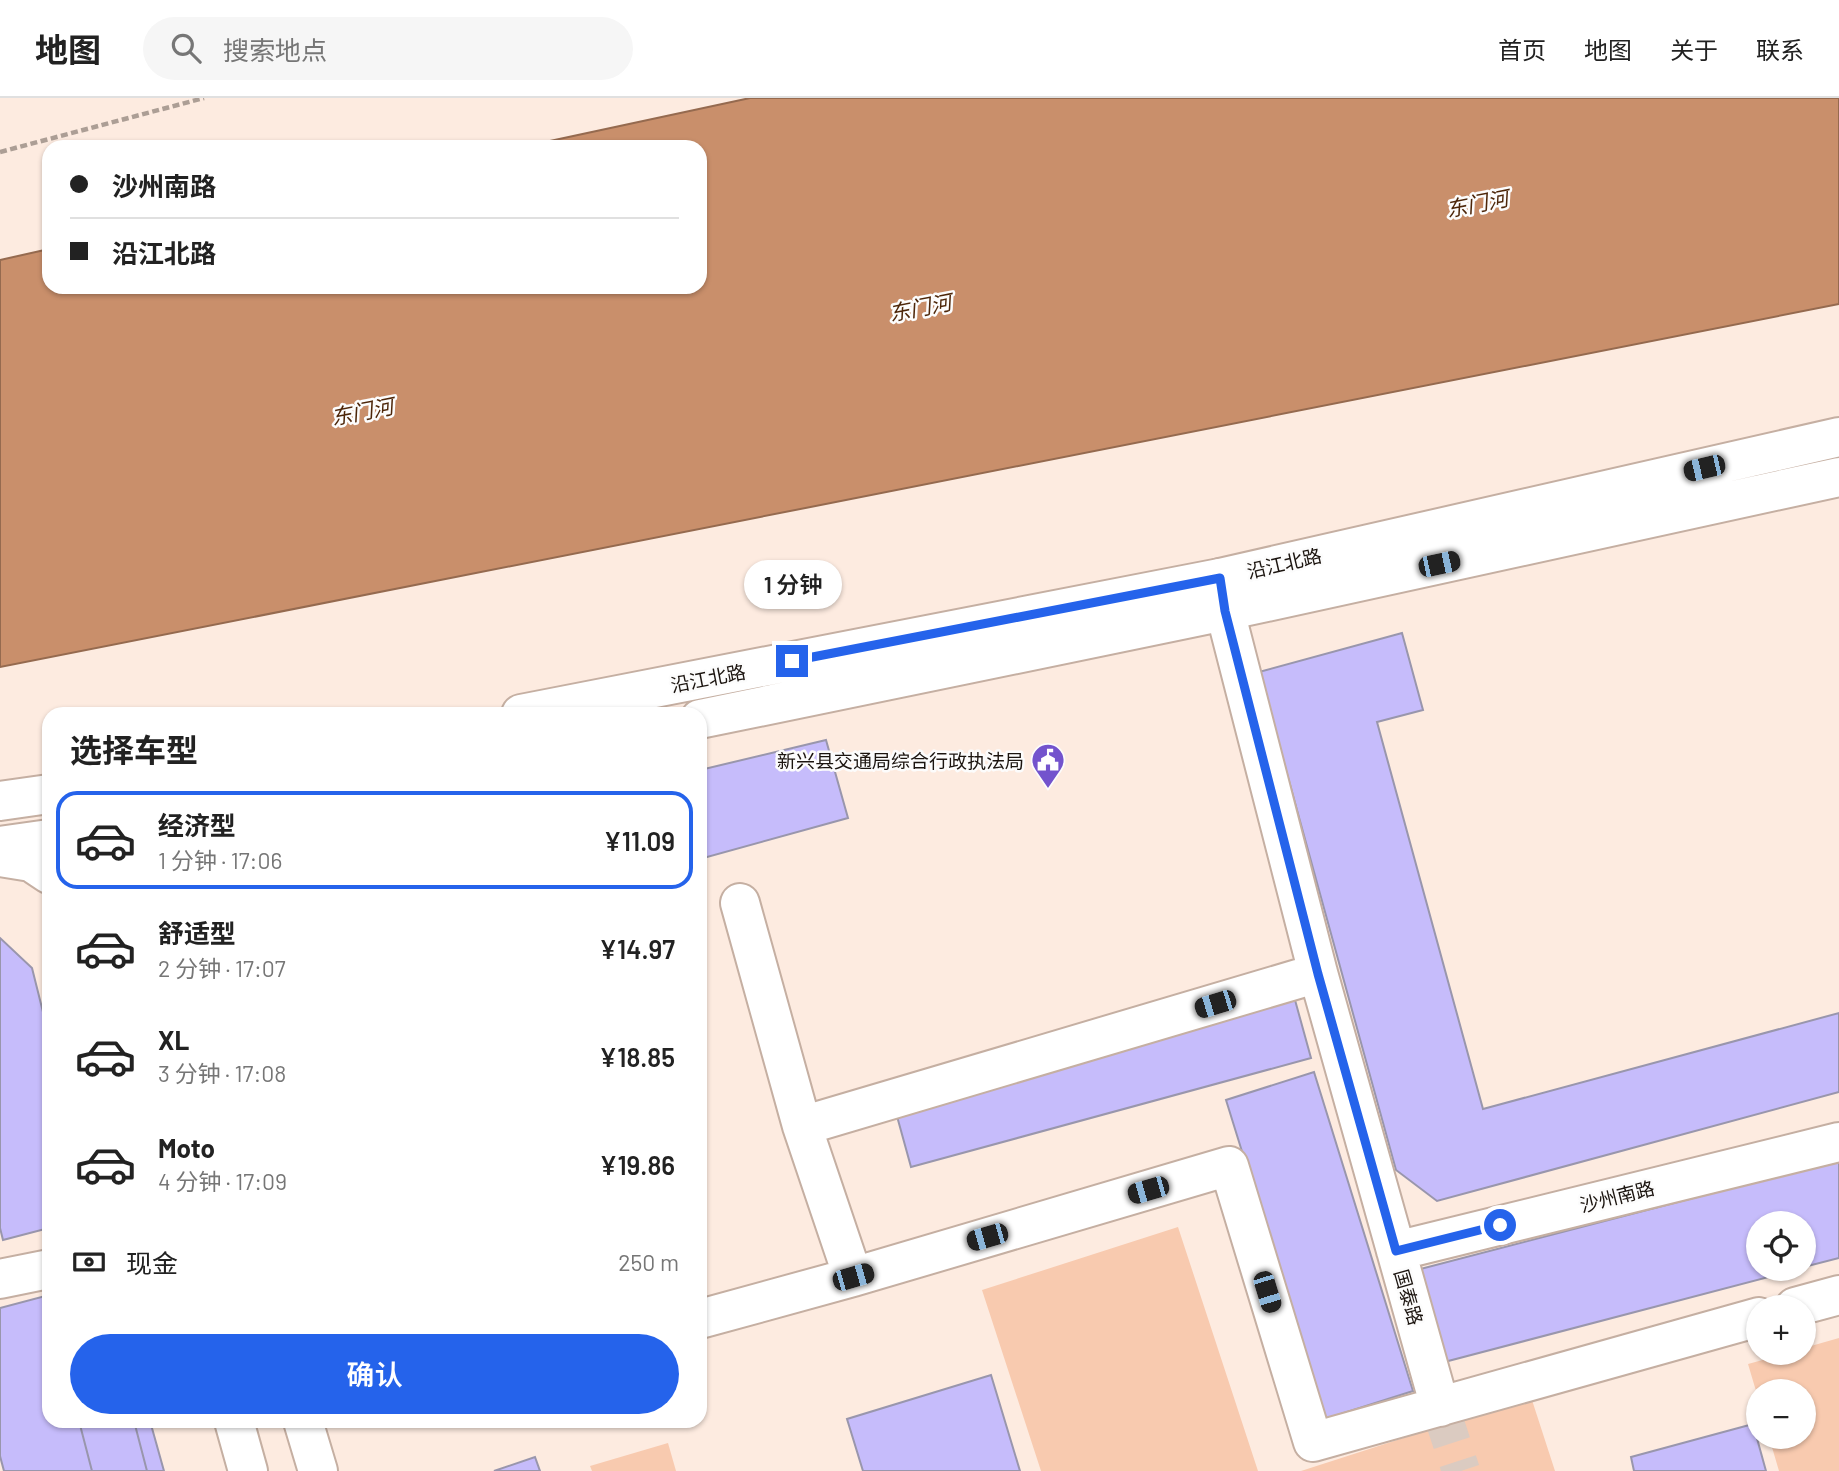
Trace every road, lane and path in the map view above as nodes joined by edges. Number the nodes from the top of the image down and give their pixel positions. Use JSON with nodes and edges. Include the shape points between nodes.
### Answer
{"nodes":[{"id":1,"x":204,"y":98,"type":"edge"},
{"id":2,"x":45,"y":140,"type":"edge"},
{"id":3,"x":42,"y":141,"type":"edge"},
{"id":4,"x":0,"y":152,"type":"edge"},
{"id":5,"x":1839,"y":438,"type":"edge"},
{"id":6,"x":1839,"y":477,"type":"edge"},
{"id":7,"x":1222,"y":594,"type":"junction"},
{"id":8,"x":562,"y":707,"type":"edge"},
{"id":9,"x":707,"y":717,"type":"edge"},
{"id":10,"x":42,"y":795,"type":"edge"},
{"id":11,"x":0,"y":801,"type":"edge"},
{"id":12,"x":42,"y":840,"type":"edge"},
{"id":13,"x":0,"y":846,"type":"edge"},
{"id":14,"x":0,"y":857,"type":"edge"},
{"id":15,"x":42,"y":869,"type":"edge"},
{"id":16,"x":740,"y":903,"type":"dead end"},
{"id":17,"x":1318,"y":974,"type":"junction"},
{"id":18,"x":802,"y":1126,"type":"junction"},
{"id":19,"x":1839,"y":1142,"type":"edge"},
{"id":20,"x":1396,"y":1251,"type":"junction"},
{"id":21,"x":42,"y":1270,"type":"edge"},
{"id":22,"x":853,"y":1277,"type":"junction"},
{"id":23,"x":0,"y":1279,"type":"edge"},
{"id":24,"x":1839,"y":1295,"type":"edge"},
{"id":25,"x":1816,"y":1301,"type":"edge"},
{"id":26,"x":707,"y":1317,"type":"edge"},
{"id":27,"x":1746,"y":1321,"type":"edge"},
{"id":28,"x":1440,"y":1407,"type":"junction"},
{"id":29,"x":236,"y":1428,"type":"edge"},
{"id":30,"x":313,"y":1428,"type":"edge"},
{"id":31,"x":248,"y":1471,"type":"edge"},
{"id":32,"x":318,"y":1471,"type":"edge"}],
"edges":[{"from":1,"to":2,"type":"path"},
{"from":3,"to":4,"type":"path"},
{"from":5,"to":7,"type":"main road","name":"沿江北路"},
{"from":6,"to":7,"type":"main road","name":"沿江北路"},
{"from":7,"to":8,"type":"main road","name":"沿江北路"},
{"from":7,"to":9,"type":"main road","name":"沿江北路"},
{"from":7,"to":17,"type":"main road","name":"国泰路"},
{"from":10,"to":11,"type":"main road"},
{"from":12,"to":13,"type":"main road"},
{"from":14,"to":15,"type":"main road","via":[[31,862]]},
{"from":16,"to":18,"type":"main road"},
{"from":17,"to":18,"type":"main road"},
{"from":17,"to":20,"type":"main road","name":"国泰路"},
{"from":18,"to":22,"type":"main road"},
{"from":19,"to":20,"type":"main road","name":"沙州南路"},
{"from":20,"to":28,"type":"main road","name":"国泰路"},
{"from":21,"to":23,"type":"main road"},
{"from":22,"to":26,"type":"main road"},
{"from":22,"to":28,"type":"main road","via":[[1228,1166],[1313,1442]]},
{"from":24,"to":25,"type":"main road"},
{"from":27,"to":28,"type":"main road"},
{"from":29,"to":31,"type":"main road"},
{"from":30,"to":32,"type":"main road"}]}
